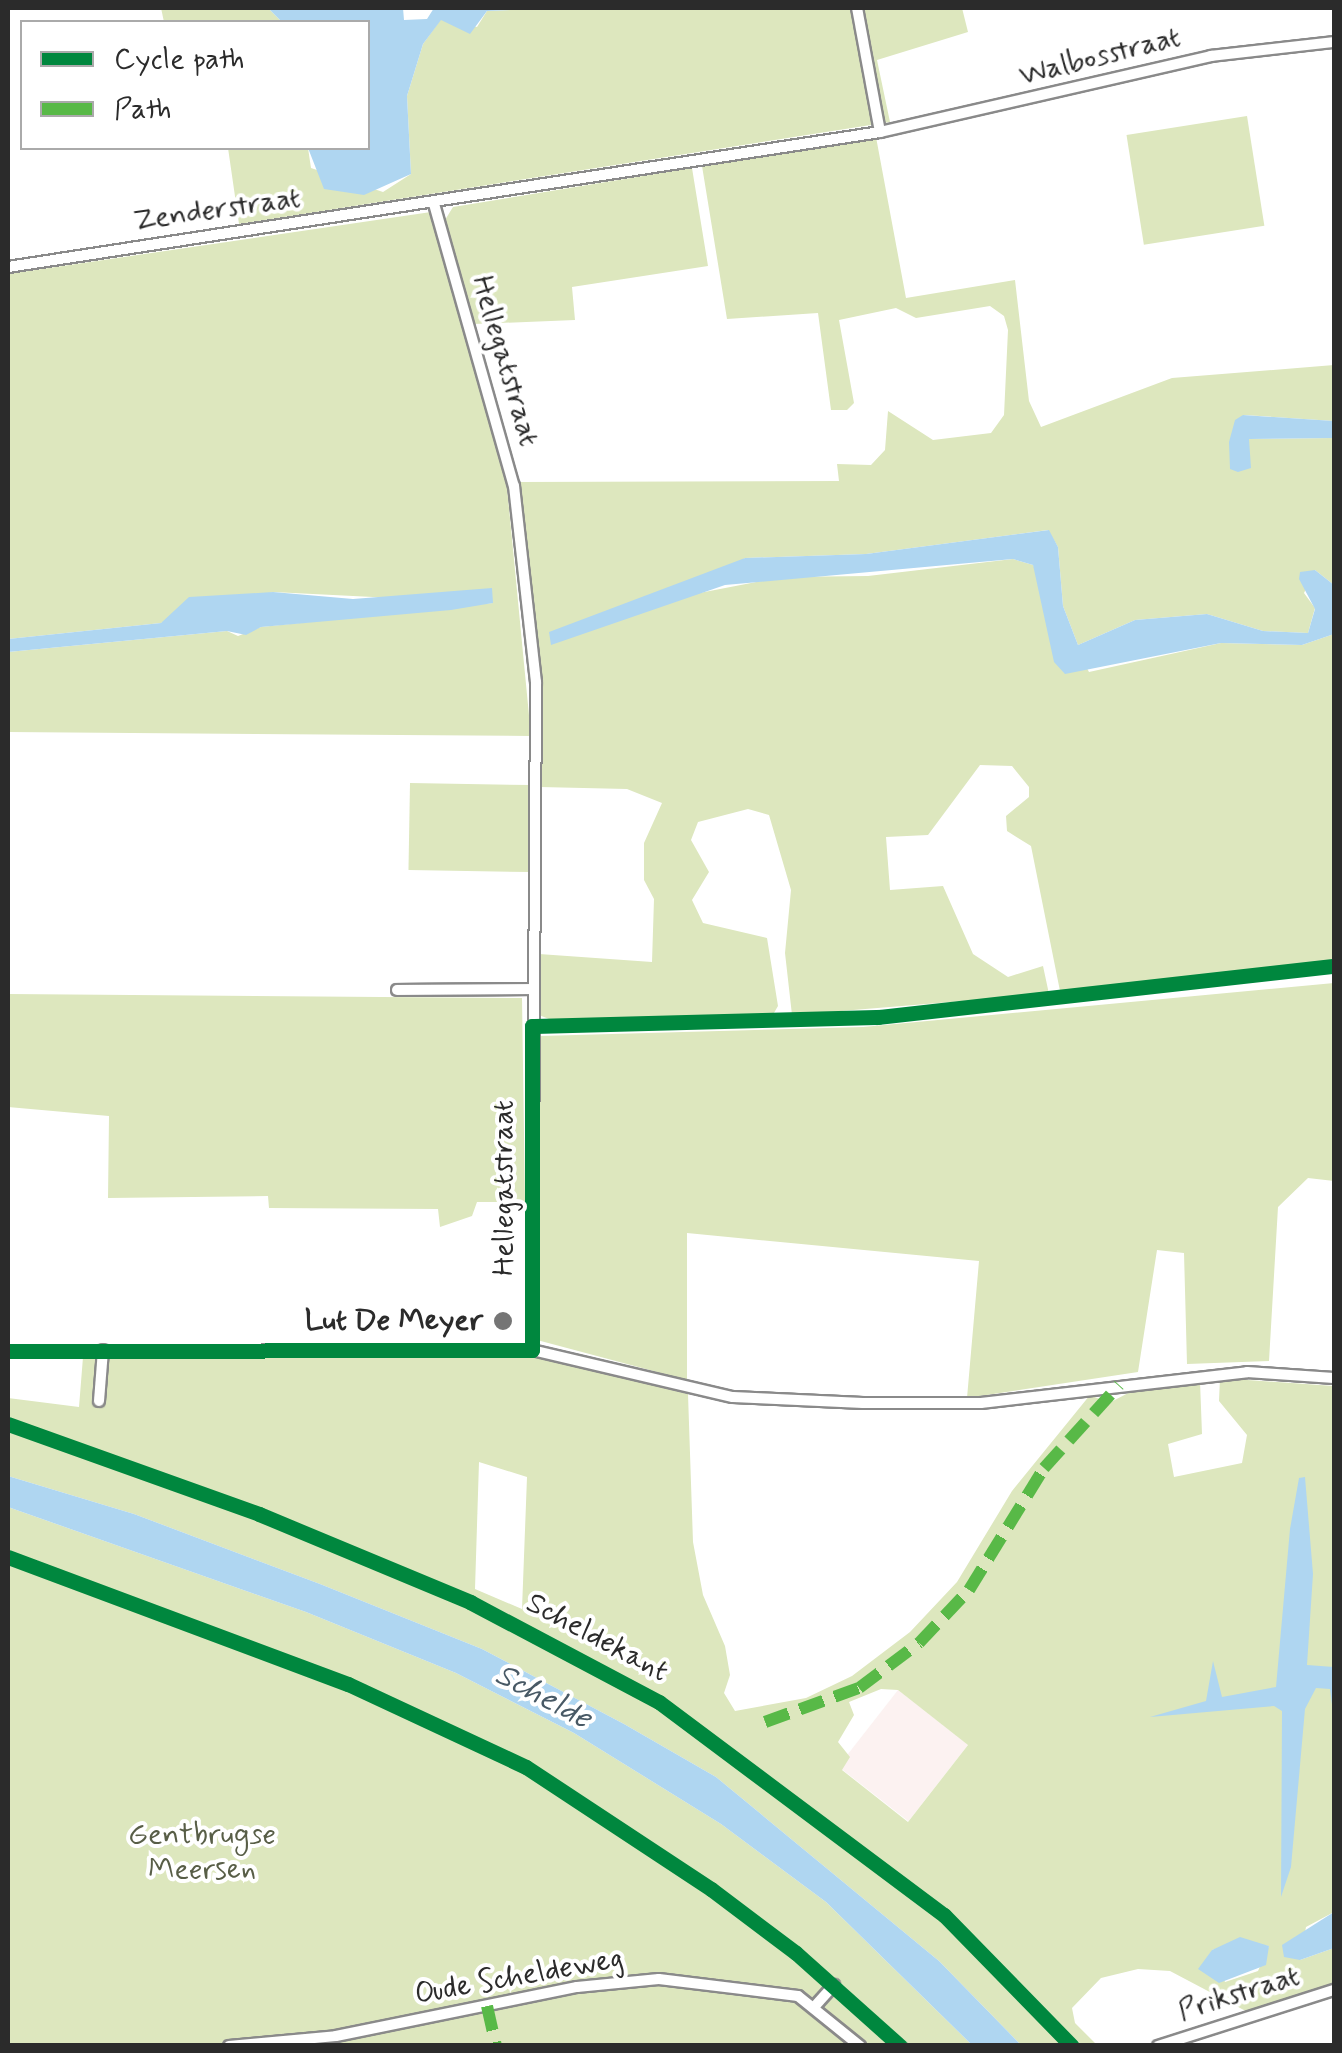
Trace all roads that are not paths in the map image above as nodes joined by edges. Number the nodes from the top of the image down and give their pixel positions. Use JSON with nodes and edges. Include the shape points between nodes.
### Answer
{"nodes":[{"id":1,"x":856,"y":8,"type":"edge"},
{"id":2,"x":1334,"y":42,"type":"edge"},
{"id":3,"x":880,"y":132,"type":"junction"},
{"id":4,"x":434,"y":204,"type":"junction"},
{"id":5,"x":8,"y":267,"type":"edge"},
{"id":6,"x":532,"y":989,"type":"junction"},
{"id":7,"x":397,"y":990,"type":"dead end"},
{"id":8,"x":103,"y":1350,"type":"junction"},
{"id":9,"x":532,"y":1350,"type":"junction"},
{"id":10,"x":8,"y":1351,"type":"edge"},
{"id":11,"x":1334,"y":1378,"type":"edge"},
{"id":12,"x":99,"y":1401,"type":"dead end"},
{"id":13,"x":834,"y":1985,"type":"dead end"},
{"id":14,"x":1334,"y":1990,"type":"edge"},
{"id":15,"x":816,"y":2006,"type":"junction"},
{"id":16,"x":230,"y":2046,"type":"edge"},
{"id":17,"x":860,"y":2046,"type":"edge"},
{"id":18,"x":1158,"y":2046,"type":"edge"}],
"edges":[{"from":1,"to":3,"type":"street"},
{"from":2,"to":3,"type":"street","name":"Walbosstraat","via":[[1211,56]]},
{"from":3,"to":4,"type":"street"},
{"from":4,"to":5,"type":"street","name":"Zenderstraat"},
{"from":4,"to":6,"type":"street","name":"Hellegatstraat","via":[[514,486],[536,682]]},
{"from":6,"to":7,"type":"street"},
{"from":6,"to":9,"type":"street","name":"Hellegatstraat"},
{"from":8,"to":9,"type":"street"},
{"from":8,"to":10,"type":"street"},
{"from":8,"to":12,"type":"street"},
{"from":9,"to":11,"type":"street","via":[[779,1402],[981,1403],[1247,1372]]},
{"from":13,"to":15,"type":"street"},
{"from":14,"to":18,"type":"street","name":"Prikstraat"},
{"from":15,"to":16,"type":"street","name":"Oude Scheldeweg","via":[[798,1996],[704,1982],[624,1982],[336,2036]]},
{"from":15,"to":17,"type":"street","name":"Oude Scheldeweg"}]}
